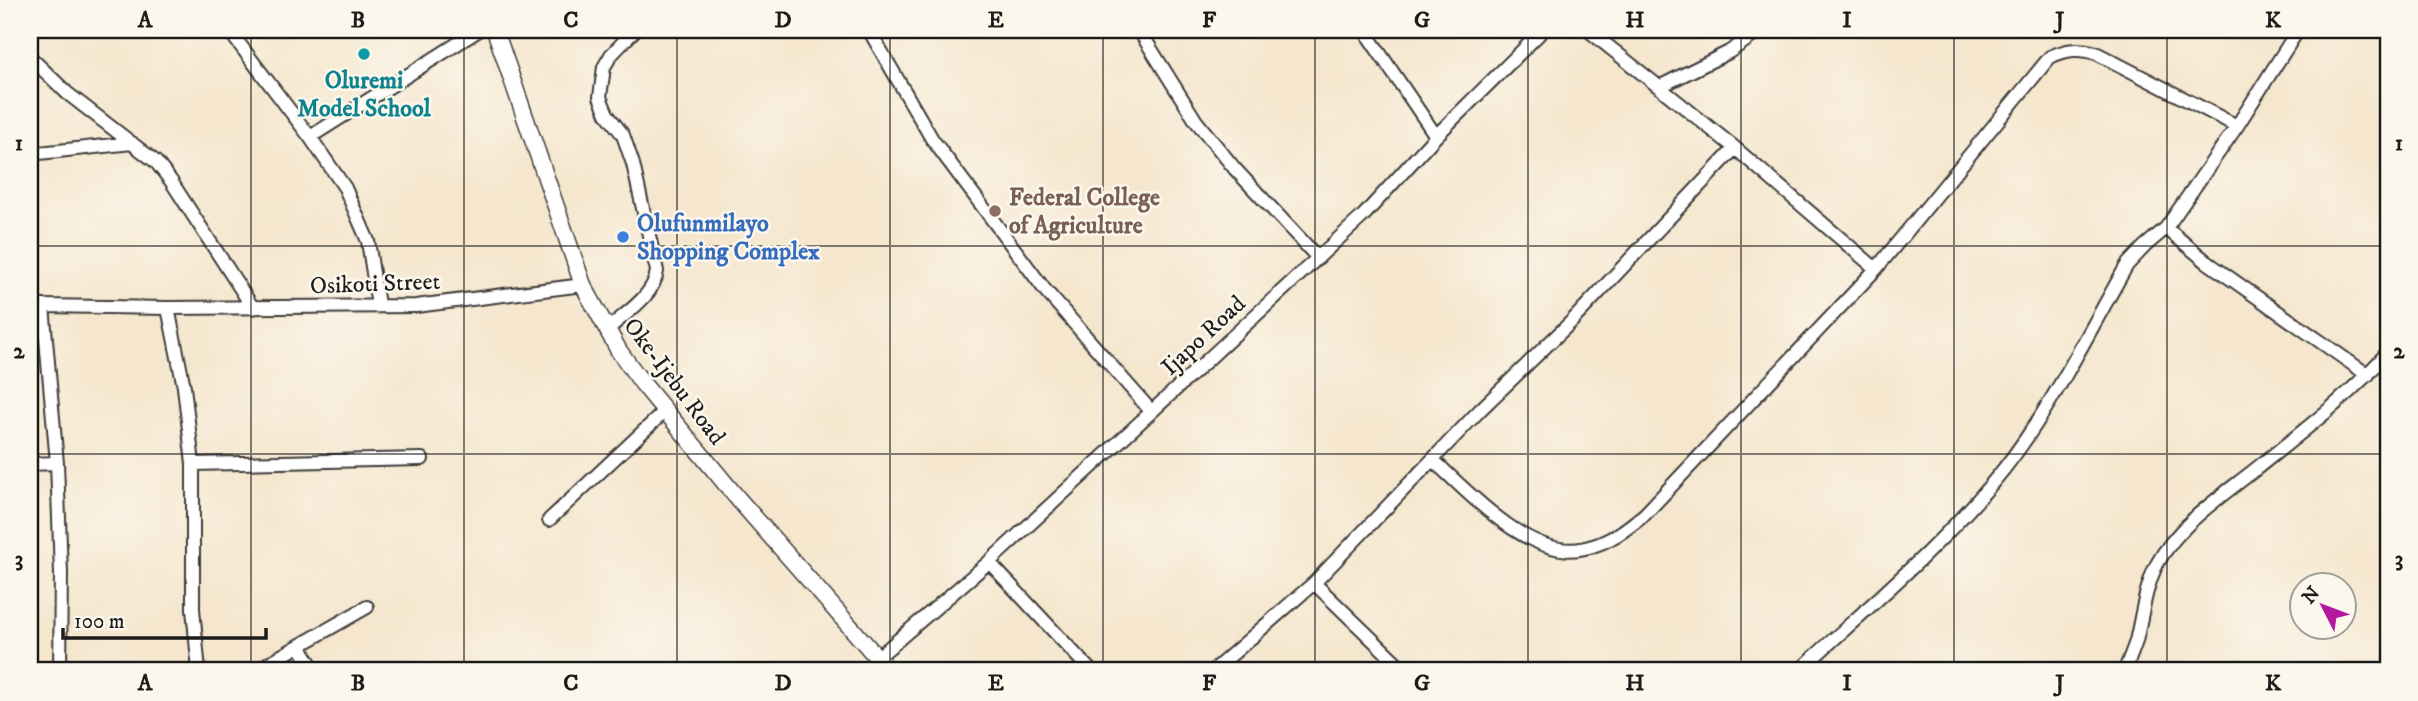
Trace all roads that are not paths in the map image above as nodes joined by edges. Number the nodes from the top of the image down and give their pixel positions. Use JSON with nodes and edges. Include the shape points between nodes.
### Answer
{"nodes":[{"id":1,"x":479,"y":30,"type":"edge"},
{"id":2,"x":495,"y":30,"type":"edge"},
{"id":3,"x":635,"y":30,"type":"edge"},
{"id":4,"x":869,"y":30,"type":"edge"},
{"id":5,"x":1139,"y":30,"type":"edge"},
{"id":6,"x":1364,"y":30,"type":"edge"},
{"id":7,"x":1543,"y":30,"type":"edge"},
{"id":8,"x":1588,"y":30,"type":"edge"},
{"id":9,"x":1761,"y":30,"type":"edge"},
{"id":10,"x":2298,"y":30,"type":"edge"},
{"id":11,"x":231,"y":33,"type":"dead end"},
{"id":12,"x":30,"y":57,"type":"edge"},
{"id":13,"x":1661,"y":86,"type":"junction"},
{"id":14,"x":2238,"y":126,"type":"junction"},
{"id":15,"x":1436,"y":136,"type":"junction"},
{"id":16,"x":310,"y":137,"type":"junction"},
{"id":17,"x":132,"y":143,"type":"junction"},
{"id":18,"x":1735,"y":148,"type":"junction"},
{"id":19,"x":30,"y":154,"type":"edge"},
{"id":20,"x":2166,"y":228,"type":"junction"},
{"id":21,"x":1318,"y":258,"type":"junction"},
{"id":22,"x":1876,"y":269,"type":"junction"},
{"id":23,"x":583,"y":285,"type":"junction"},
{"id":24,"x":378,"y":305,"type":"junction"},
{"id":25,"x":36,"y":307,"type":"edge"},
{"id":26,"x":168,"y":308,"type":"junction"},
{"id":27,"x":253,"y":308,"type":"junction"},
{"id":28,"x":607,"y":330,"type":"junction"},
{"id":29,"x":2388,"y":352,"type":"edge"},
{"id":30,"x":2368,"y":375,"type":"junction"},
{"id":31,"x":665,"y":411,"type":"junction"},
{"id":32,"x":1151,"y":411,"type":"junction"},
{"id":33,"x":422,"y":459,"type":"dead end"},
{"id":34,"x":1433,"y":460,"type":"junction"},
{"id":35,"x":57,"y":463,"type":"junction"},
{"id":36,"x":30,"y":464,"type":"edge"},
{"id":37,"x":193,"y":464,"type":"junction"},
{"id":38,"x":550,"y":520,"type":"dead end"},
{"id":39,"x":989,"y":562,"type":"junction"},
{"id":40,"x":1314,"y":583,"type":"junction"},
{"id":41,"x":367,"y":607,"type":"dead end"},
{"id":42,"x":300,"y":647,"type":"junction"},
{"id":43,"x":877,"y":658,"type":"junction"},
{"id":44,"x":60,"y":671,"type":"edge"},
{"id":45,"x":199,"y":671,"type":"edge"},
{"id":46,"x":255,"y":671,"type":"edge"},
{"id":47,"x":315,"y":671,"type":"edge"},
{"id":48,"x":889,"y":671,"type":"edge"},
{"id":49,"x":1091,"y":671,"type":"edge"},
{"id":50,"x":1213,"y":671,"type":"edge"},
{"id":51,"x":1405,"y":671,"type":"edge"},
{"id":52,"x":1799,"y":671,"type":"edge"},
{"id":53,"x":2125,"y":671,"type":"edge"}],
"edges":[{"from":1,"to":16,"type":"street"},
{"from":2,"to":23,"type":"main road","name":"Oke-Ijebu Road"},
{"from":3,"to":28,"type":"street","via":[[604,67],[600,97],[623,135],[633,164],[657,271],[650,291]]},
{"from":4,"to":32,"type":"street","via":[[932,139],[1045,290]]},
{"from":5,"to":21,"type":"street","via":[[1196,121],[1234,169]]},
{"from":6,"to":15,"type":"street"},
{"from":7,"to":15,"type":"street","name":"Ijapo Road"},
{"from":8,"to":13,"type":"street"},
{"from":9,"to":13,"type":"street","via":[[1729,52]]},
{"from":10,"to":14,"type":"street"},
{"from":11,"to":16,"type":"street"},
{"from":12,"to":17,"type":"street"},
{"from":13,"to":18,"type":"street"},
{"from":14,"to":20,"type":"street"},
{"from":14,"to":22,"type":"street","via":[[2096,52],[2063,51],[2050,57]]},
{"from":15,"to":21,"type":"street","name":"Ijapo Road"},
{"from":16,"to":24,"type":"street","via":[[358,215],[368,241]]},
{"from":17,"to":19,"type":"street"},
{"from":17,"to":27,"type":"street","via":[[171,181]]},
{"from":18,"to":22,"type":"street"},
{"from":18,"to":34,"type":"street"},
{"from":20,"to":30,"type":"street"},
{"from":20,"to":52,"type":"street","via":[[2127,265],[2042,413],[2004,468],[1951,530]]},
{"from":21,"to":32,"type":"street","name":"Ijapo Road"},
{"from":22,"to":34,"type":"street","via":[[1645,514],[1619,535],[1584,549],[1559,549],[1531,539],[1495,516]]},
{"from":23,"to":24,"type":"street","name":"Osikoti Street","via":[[440,304]]},
{"from":23,"to":28,"type":"main road","name":"Oke-Ijebu Road"},
{"from":24,"to":27,"type":"street","name":"Osikoti Street"},
{"from":25,"to":26,"type":"street","name":"Osikoti Street"},
{"from":25,"to":35,"type":"street"},
{"from":26,"to":27,"type":"street","name":"Osikoti Street"},
{"from":26,"to":37,"type":"street"},
{"from":28,"to":31,"type":"main road","name":"Oke-Ijebu Road"},
{"from":29,"to":30,"type":"street"},
{"from":30,"to":53,"type":"street","via":[[2200,513],[2171,543],[2144,601]]},
{"from":31,"to":38,"type":"street"},
{"from":31,"to":43,"type":"main road","name":"Oke-Ijebu Road"},
{"from":32,"to":39,"type":"street","name":"Ijapo Road"},
{"from":33,"to":37,"type":"street"},
{"from":34,"to":40,"type":"street"},
{"from":35,"to":36,"type":"street"},
{"from":35,"to":44,"type":"street"},
{"from":37,"to":45,"type":"street","via":[[193,609]]},
{"from":39,"to":43,"type":"street","name":"Ijapo Road"},
{"from":39,"to":49,"type":"street"},
{"from":40,"to":50,"type":"street"},
{"from":40,"to":51,"type":"street"},
{"from":41,"to":42,"type":"street"},
{"from":42,"to":46,"type":"street"},
{"from":42,"to":47,"type":"street"},
{"from":43,"to":48,"type":"main road","name":"Oke-Ijebu Road"}]}
